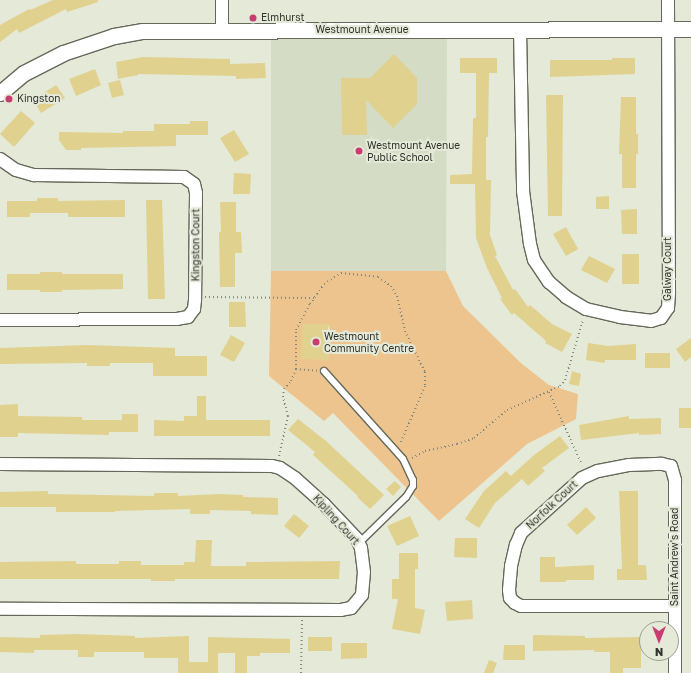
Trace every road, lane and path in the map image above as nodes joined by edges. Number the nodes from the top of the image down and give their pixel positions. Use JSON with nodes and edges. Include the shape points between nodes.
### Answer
{"nodes":[{"id":1,"x":222,"y":0,"type":"edge"},
{"id":2,"x":668,"y":0,"type":"edge"},
{"id":3,"x":520,"y":29,"type":"junction"},
{"id":4,"x":667,"y":29,"type":"junction"},
{"id":5,"x":691,"y":29,"type":"edge"},
{"id":6,"x":222,"y":31,"type":"junction"},
{"id":7,"x":0,"y":93,"type":"edge"},
{"id":8,"x":0,"y":159,"type":"edge"},
{"id":9,"x":196,"y":297,"type":"junction"},
{"id":10,"x":314,"y":298,"type":"junction"},
{"id":11,"x":586,"y":309,"type":"junction"},
{"id":12,"x":0,"y":320,"type":"edge"},
{"id":13,"x":296,"y":369,"type":"junction"},
{"id":14,"x":324,"y":371,"type":"joint"},
{"id":15,"x":549,"y":392,"type":"junction"},
{"id":16,"x":396,"y":452,"type":"junction"},
{"id":17,"x":405,"y":462,"type":"junction"},
{"id":18,"x":0,"y":464,"type":"edge"},
{"id":19,"x":672,"y":466,"type":"joint"},
{"id":20,"x":276,"y":467,"type":"junction"},
{"id":21,"x":587,"y":476,"type":"junction"},
{"id":22,"x":359,"y":543,"type":"junction"},
{"id":23,"x":674,"y":606,"type":"junction"},
{"id":24,"x":0,"y":609,"type":"edge"},
{"id":25,"x":302,"y":610,"type":"junction"},
{"id":26,"x":301,"y":673,"type":"edge"},
{"id":27,"x":675,"y":673,"type":"edge"}],
"edges":[{"from":1,"to":6,"type":"street"},
{"from":2,"to":4,"type":"street","name":"Galway Court"},
{"from":3,"to":4,"type":"street","name":"Westmount Avenue"},
{"from":3,"to":6,"type":"street","name":"Westmount Avenue"},
{"from":3,"to":11,"type":"street","name":"Galway Court","via":[[523,191],[530,244],[534,260],[549,282],[566,297]]},
{"from":4,"to":5,"type":"street","name":"Westmount Avenue"},
{"from":4,"to":11,"type":"street","name":"Galway Court","via":[[668,308],[661,318],[651,320],[620,317]]},
{"from":6,"to":7,"type":"street","name":"Westmount Avenue","via":[[143,31],[114,36],[63,52],[43,62],[24,73]]},
{"from":8,"to":9,"type":"street","name":"Kingston Court","via":[[16,170],[34,175],[174,176],[189,179],[194,184],[196,193]]},
{"from":9,"to":10,"type":"path"},
{"from":9,"to":12,"type":"street","name":"Kingston Court","via":[[194,309],[188,317],[177,320]]},
{"from":10,"to":13,"type":"path","via":[[296,330]]},
{"from":10,"to":16,"type":"path","via":[[324,284],[341,273],[378,277],[391,286],[397,296],[405,331],[426,378],[425,386]]},
{"from":11,"to":15,"type":"path","via":[[565,380]]},
{"from":13,"to":14,"type":"path"},
{"from":13,"to":20,"type":"path","via":[[292,381],[284,389],[283,397],[288,416]]},
{"from":14,"to":16,"type":"lane"},
{"from":15,"to":17,"type":"path","via":[[507,410],[474,438],[425,451]]},
{"from":15,"to":21,"type":"path"},
{"from":16,"to":17,"type":"lane"},
{"from":17,"to":22,"type":"lane","via":[[413,480],[411,492]]},
{"from":18,"to":20,"type":"street","name":"Kipling Court"},
{"from":19,"to":21,"type":"street","name":"Norfolk Court","via":[[629,465],[598,471]]},
{"from":19,"to":23,"type":"street","name":"Saint Andrew's Road","via":[[675,480]]},
{"from":20,"to":22,"type":"street","name":"Kipling Court","via":[[291,474],[324,504]]},
{"from":21,"to":23,"type":"street","name":"Norfolk Court","via":[[571,486],[521,533],[510,566],[510,598],[521,606]]},
{"from":22,"to":25,"type":"street","name":"Kipling Court","via":[[363,556],[364,586],[357,602],[351,608],[341,610]]},
{"from":23,"to":27,"type":"street","name":"Saint Andrew's Road"},
{"from":24,"to":25,"type":"street","name":"Kipling Court"},
{"from":25,"to":26,"type":"path"}]}
